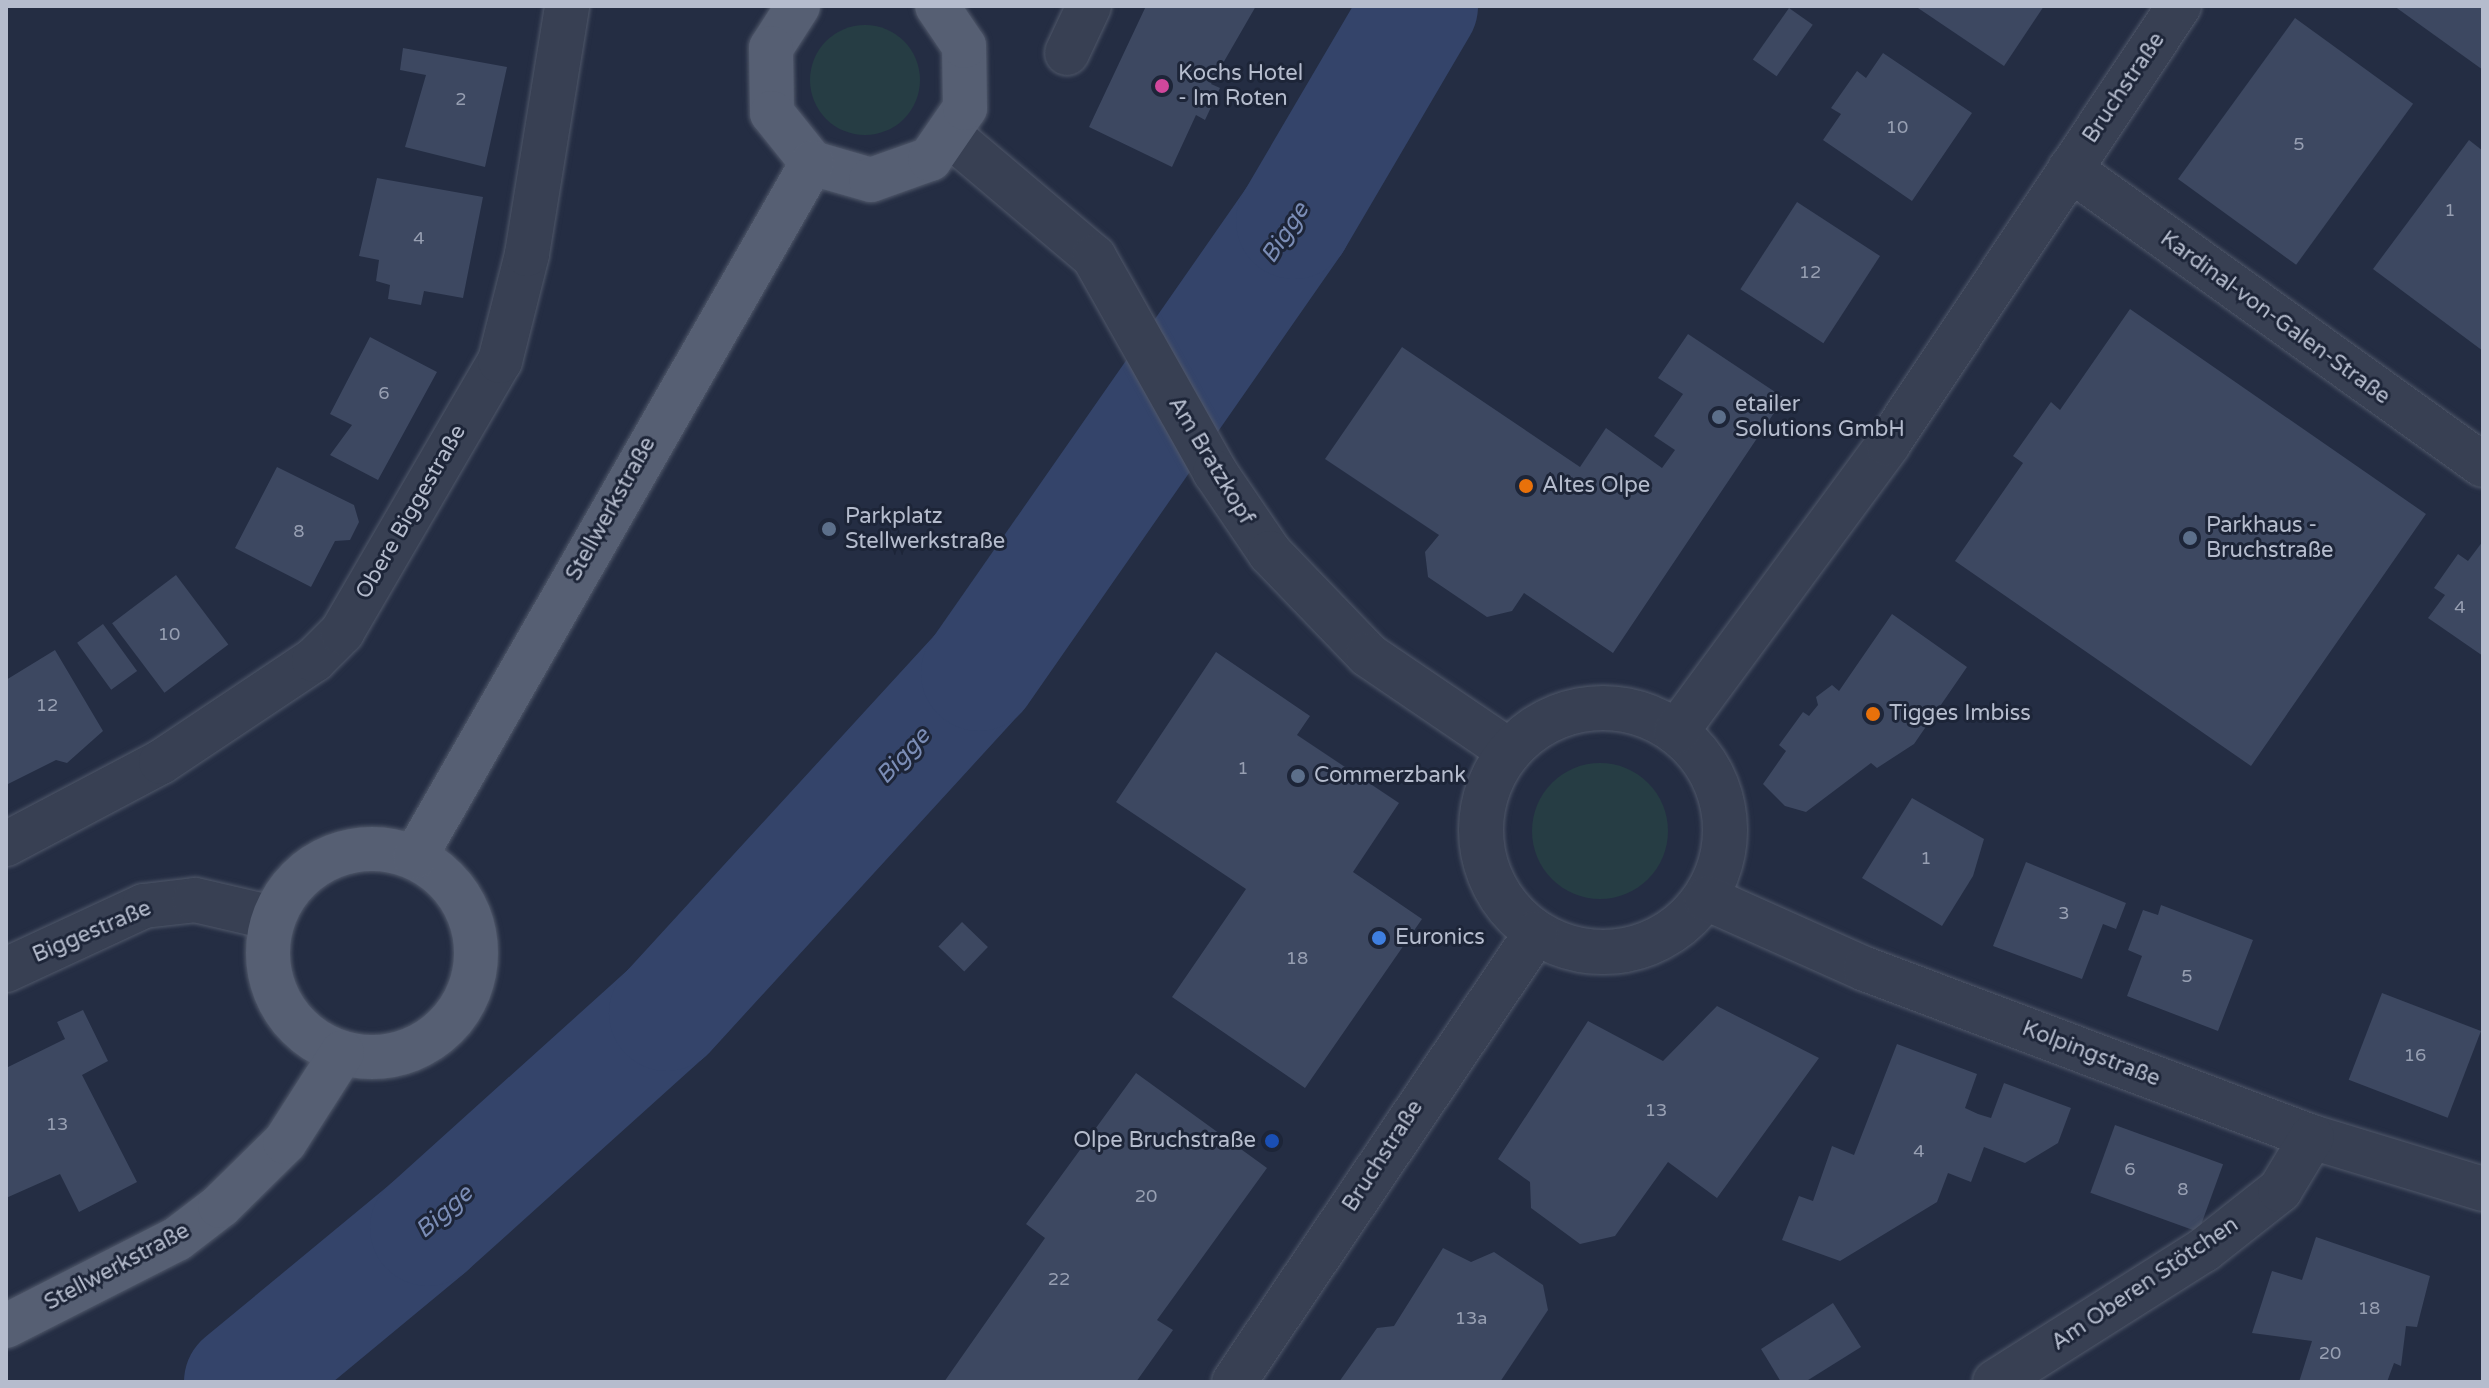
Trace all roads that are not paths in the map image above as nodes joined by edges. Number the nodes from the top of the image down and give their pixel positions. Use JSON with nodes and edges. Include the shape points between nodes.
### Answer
{"nodes":[{"id":1,"x":567,"y":6,"type":"edge"},
{"id":2,"x":798,"y":6,"type":"edge"},
{"id":3,"x":937,"y":6,"type":"edge"},
{"id":4,"x":1089,"y":6,"type":"edge"},
{"id":5,"x":2179,"y":6,"type":"edge"},
{"id":6,"x":1067,"y":53,"type":"dead end"},
{"id":7,"x":952,"y":137,"type":"junction"},
{"id":8,"x":812,"y":163,"type":"junction"},
{"id":9,"x":2070,"y":169,"type":"junction"},
{"id":10,"x":2483,"y":465,"type":"edge"},
{"id":11,"x":1676,"y":732,"type":"junction"},
{"id":12,"x":1509,"y":751,"type":"junction"},
{"id":13,"x":6,"y":844,"type":"edge"},
{"id":14,"x":415,"y":857,"type":"junction"},
{"id":15,"x":1706,"y":898,"type":"junction"},
{"id":16,"x":273,"y":918,"type":"junction"},
{"id":17,"x":1536,"y":933,"type":"junction"},
{"id":18,"x":6,"y":970,"type":"edge"},
{"id":19,"x":342,"y":1053,"type":"junction"},
{"id":20,"x":2312,"y":1137,"type":"junction"},
{"id":21,"x":2483,"y":1189,"type":"edge"},
{"id":22,"x":6,"y":1326,"type":"edge"},
{"id":23,"x":1234,"y":1382,"type":"edge"},
{"id":24,"x":1995,"y":1382,"type":"edge"}],
"edges":[{"from":1,"to":13,"type":"street","name":"Obere Biggestraße","via":[[527,254],[500,361],[342,632],[314,660],[161,762]]},
{"from":2,"to":8,"type":"main road","via":[[771,48],[766,81],[777,122]]},
{"from":3,"to":7,"type":"main road","via":[[964,46],[969,76]]},
{"from":4,"to":6,"type":"street"},
{"from":5,"to":9,"type":"street","name":"Bruchstraße"},
{"from":7,"to":8,"type":"main road","via":[[916,166],[871,180]]},
{"from":7,"to":12,"type":"street","name":"Am Bratzkopf","via":[[1094,257],[1215,472],[1264,545],[1368,655]]},
{"from":8,"to":14,"type":"main road","name":"Stellwerkstraße"},
{"from":9,"to":10,"type":"street","name":"Kardinal-von-Galen-Straße"},
{"from":9,"to":11,"type":"street","name":"Bruchstraße","via":[[1888,444]]},
{"from":11,"to":12,"type":"street","via":[[1644,715],[1608,708],[1559,717]]},
{"from":11,"to":15,"type":"street","via":[[1703,758],[1720,791],[1722,864]]},
{"from":12,"to":17,"type":"street","via":[[1488,787],[1480,827],[1486,868],[1505,905]]},
{"from":14,"to":16,"type":"main road","via":[[383,848],[319,862],[293,883]]},
{"from":14,"to":19,"type":"main road","via":[[445,877],[467,905],[475,976],[462,1009],[437,1036],[406,1053],[370,1059]]},
{"from":15,"to":17,"type":"street","via":[[1680,926],[1646,946],[1609,953],[1571,948]]},
{"from":15,"to":20,"type":"street","name":"Kolpingstraße","via":[[1838,959]]},
{"from":16,"to":18,"type":"street","name":"Biggestraße","via":[[195,900],[144,906]]},
{"from":16,"to":19,"type":"main road","via":[[270,977],[282,1008],[304,1033]]},
{"from":17,"to":23,"type":"street","name":"Bruchstraße"},
{"from":19,"to":22,"type":"main road","name":"Stellwerkstraße","via":[[285,1142],[220,1206],[177,1239]]},
{"from":20,"to":21,"type":"street","name":"Kolpingstraße"},
{"from":20,"to":24,"type":"street","name":"Am Oberen Stötchen","via":[[2280,1190],[2204,1250]]}]}
